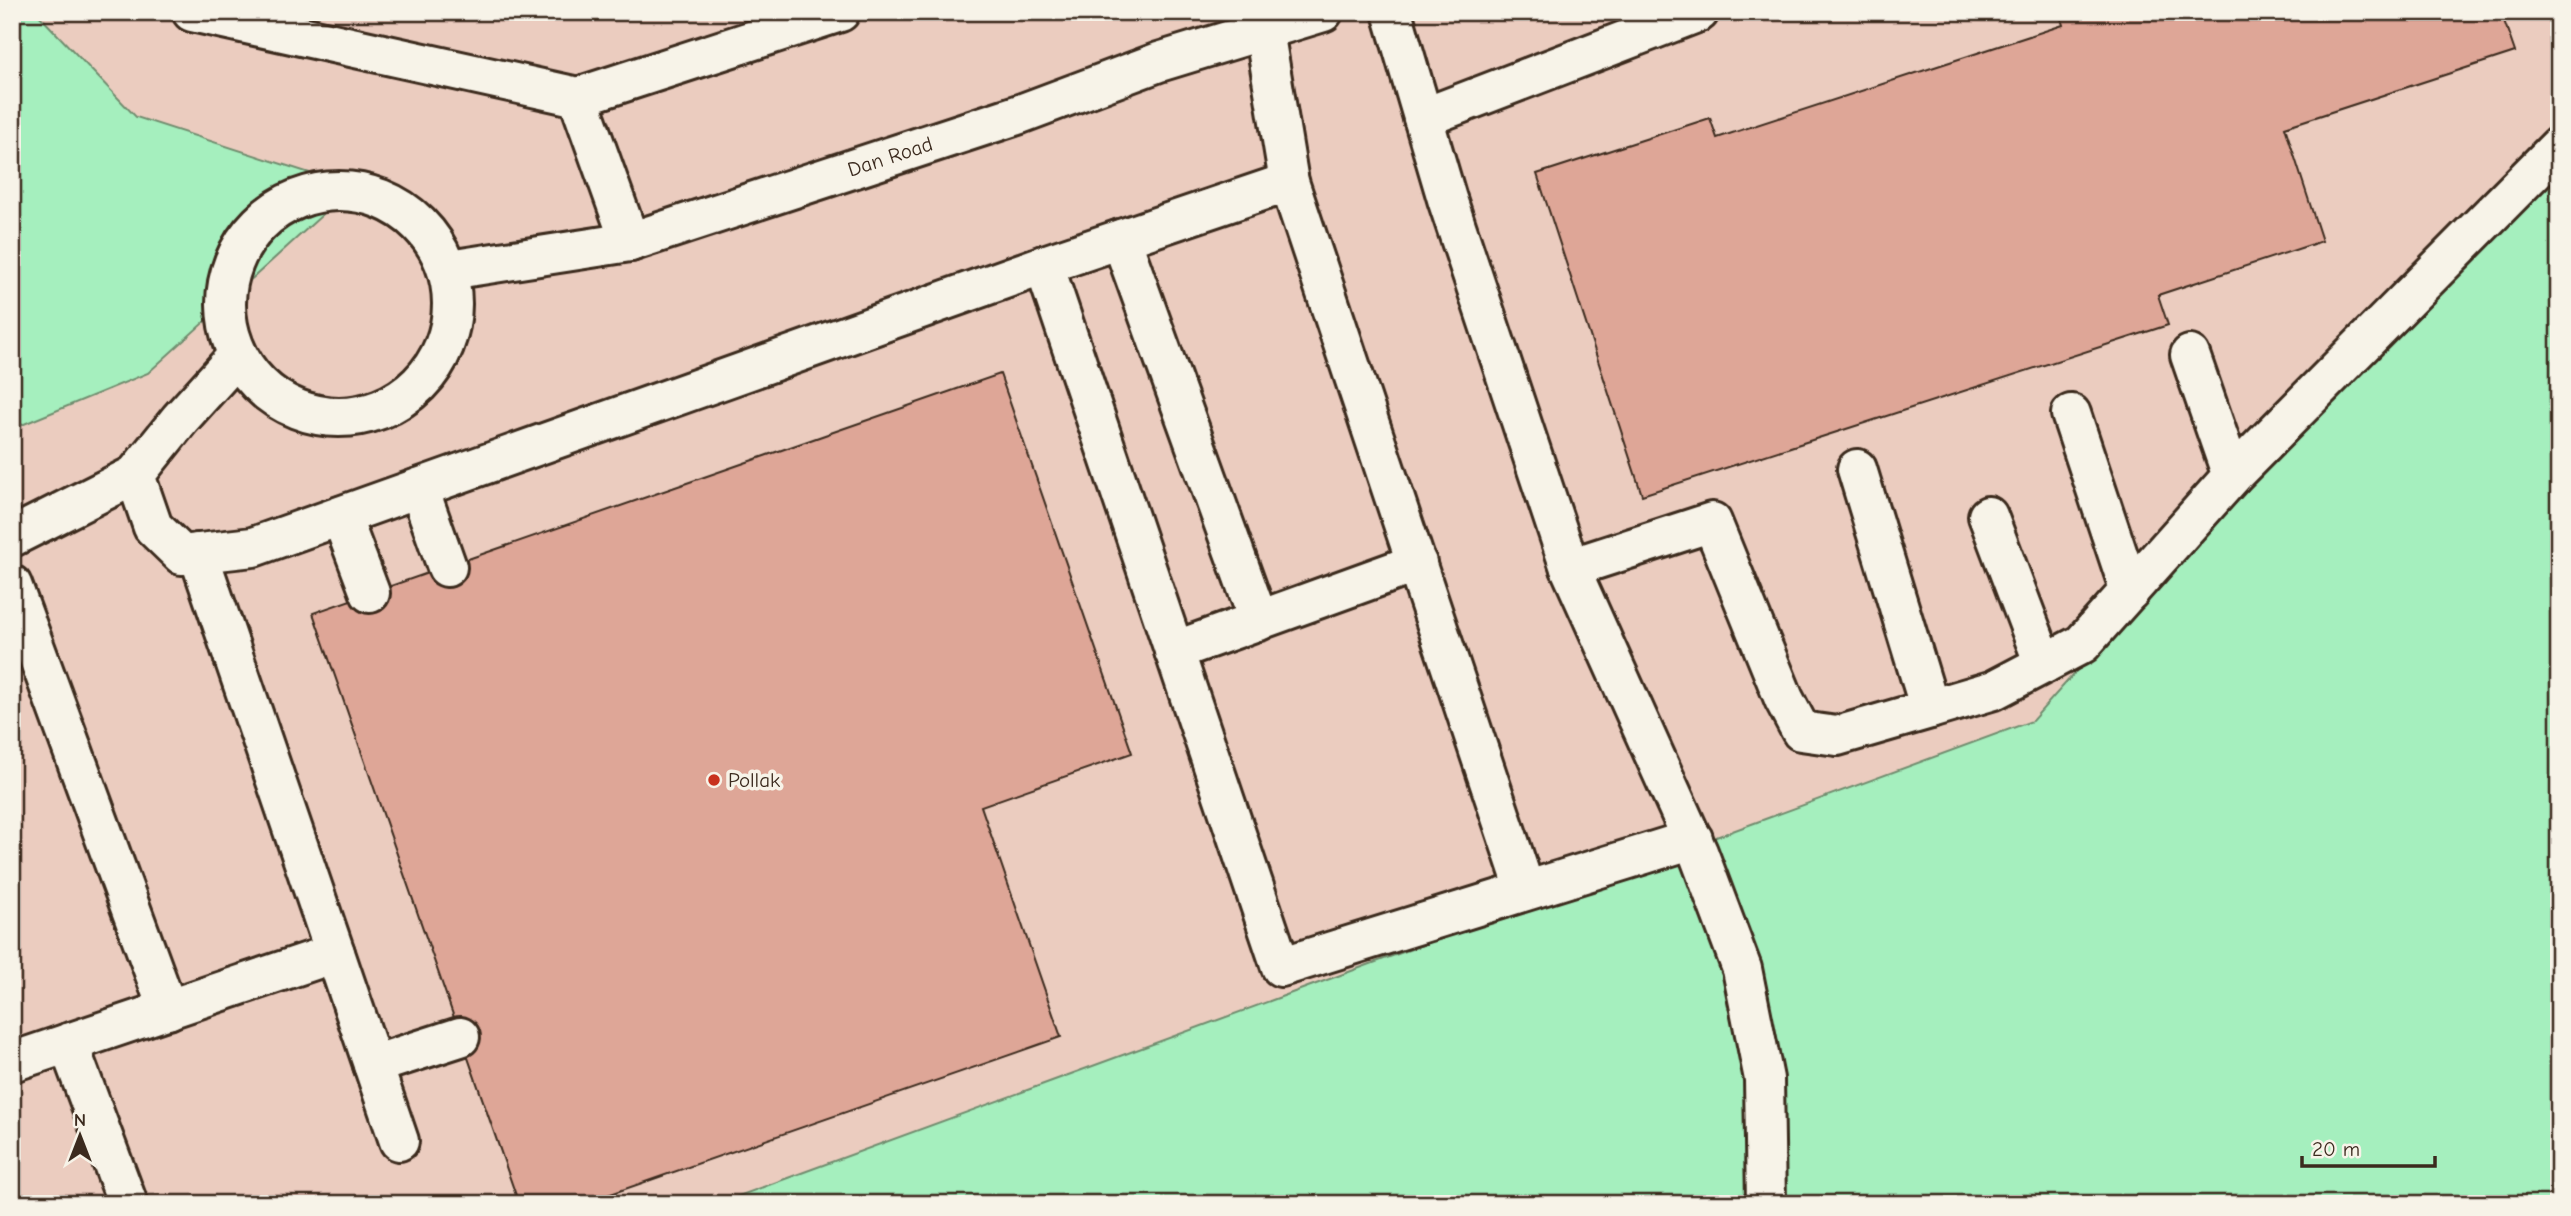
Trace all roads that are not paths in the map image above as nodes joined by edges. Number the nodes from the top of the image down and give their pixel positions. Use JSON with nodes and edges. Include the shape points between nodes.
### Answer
{"nodes":[{"id":1,"x":192,"y":12,"type":"edge"},
{"id":2,"x":840,"y":12,"type":"edge"},
{"id":3,"x":1323,"y":12,"type":"edge"},
{"id":4,"x":1392,"y":12,"type":"edge"},
{"id":5,"x":1699,"y":12,"type":"edge"},
{"id":6,"x":1264,"y":30,"type":"junction"},
{"id":7,"x":578,"y":97,"type":"junction"},
{"id":8,"x":1423,"y":118,"type":"junction"},
{"id":9,"x":2559,"y":146,"type":"edge"},
{"id":10,"x":1289,"y":182,"type":"junction"},
{"id":11,"x":1121,"y":239,"type":"junction"},
{"id":12,"x":630,"y":242,"type":"junction"},
{"id":13,"x":1044,"y":265,"type":"junction"},
{"id":14,"x":449,"y":270,"type":"junction"},
{"id":15,"x":2190,"y":355,"type":"dead end"},
{"id":16,"x":237,"y":356,"type":"junction"},
{"id":17,"x":2071,"y":414,"type":"dead end"},
{"id":18,"x":1857,"y":469,"type":"dead end"},
{"id":19,"x":135,"y":475,"type":"junction"},
{"id":20,"x":2232,"y":476,"type":"junction"},
{"id":21,"x":419,"y":488,"type":"junction"},
{"id":22,"x":341,"y":516,"type":"junction"},
{"id":23,"x":1988,"y":516,"type":"dead end"},
{"id":24,"x":12,"y":537,"type":"edge"},
{"id":25,"x":198,"y":553,"type":"junction"},
{"id":26,"x":1417,"y":563,"type":"junction"},
{"id":27,"x":447,"y":567,"type":"dead end"},
{"id":28,"x":1570,"y":569,"type":"junction"},
{"id":29,"x":12,"y":585,"type":"edge"},
{"id":30,"x":2130,"y":590,"type":"junction"},
{"id":31,"x":370,"y":593,"type":"dead end"},
{"id":32,"x":1259,"y":621,"type":"junction"},
{"id":33,"x":1174,"y":651,"type":"junction"},
{"id":34,"x":2044,"y":664,"type":"junction"},
{"id":35,"x":1930,"y":709,"type":"junction"},
{"id":36,"x":1693,"y":839,"type":"junction"},
{"id":37,"x":1525,"y":889,"type":"junction"},
{"id":38,"x":335,"y":953,"type":"junction"},
{"id":39,"x":168,"y":1010,"type":"junction"},
{"id":40,"x":460,"y":1037,"type":"dead end"},
{"id":41,"x":68,"y":1044,"type":"junction"},
{"id":42,"x":12,"y":1062,"type":"edge"},
{"id":43,"x":373,"y":1065,"type":"junction"},
{"id":44,"x":399,"y":1141,"type":"dead end"},
{"id":45,"x":128,"y":1204,"type":"edge"},
{"id":46,"x":1766,"y":1204,"type":"edge"}],
"edges":[{"from":1,"to":7,"type":"street"},
{"from":2,"to":7,"type":"street"},
{"from":3,"to":6,"type":"street","name":"Dan Road"},
{"from":4,"to":8,"type":"street"},
{"from":5,"to":8,"type":"street"},
{"from":6,"to":10,"type":"street"},
{"from":6,"to":12,"type":"street","name":"Dan Road"},
{"from":7,"to":12,"type":"street"},
{"from":8,"to":28,"type":"street"},
{"from":9,"to":20,"type":"street"},
{"from":10,"to":11,"type":"street"},
{"from":10,"to":26,"type":"street"},
{"from":11,"to":13,"type":"street"},
{"from":11,"to":32,"type":"street"},
{"from":12,"to":14,"type":"street","name":"Dan Road"},
{"from":13,"to":21,"type":"street"},
{"from":13,"to":33,"type":"street"},
{"from":14,"to":16,"type":"street","via":[[453,295],[449,334],[432,370],[405,397],[370,414],[331,418],[293,408],[260,387]]},
{"from":14,"to":16,"type":"street","via":[[423,228],[395,205],[349,192],[324,192],[290,202],[260,223],[238,251],[226,285],[226,321]]},
{"from":15,"to":20,"type":"street"},
{"from":16,"to":19,"type":"street"},
{"from":17,"to":30,"type":"street"},
{"from":18,"to":35,"type":"street"},
{"from":19,"to":24,"type":"street"},
{"from":19,"to":25,"type":"street","via":[[153,527],[182,555]]},
{"from":20,"to":30,"type":"street"},
{"from":21,"to":22,"type":"street"},
{"from":21,"to":27,"type":"street"},
{"from":22,"to":25,"type":"street","via":[[253,547]]},
{"from":22,"to":31,"type":"street"},
{"from":23,"to":34,"type":"street"},
{"from":25,"to":38,"type":"street"},
{"from":26,"to":32,"type":"street"},
{"from":26,"to":37,"type":"street"},
{"from":28,"to":35,"type":"street","via":[[1712,522],[1801,732],[1837,736]]},
{"from":28,"to":36,"type":"street"},
{"from":29,"to":39,"type":"street"},
{"from":30,"to":34,"type":"street","via":[[2081,644]]},
{"from":32,"to":33,"type":"street"},
{"from":33,"to":37,"type":"street","via":[[1281,967]]},
{"from":34,"to":35,"type":"street","via":[[1994,690]]},
{"from":36,"to":37,"type":"street"},
{"from":36,"to":46,"type":"street","via":[[1742,969],[1764,1079]]},
{"from":38,"to":39,"type":"street"},
{"from":38,"to":43,"type":"street"},
{"from":39,"to":41,"type":"street"},
{"from":40,"to":43,"type":"street"},
{"from":41,"to":42,"type":"street"},
{"from":41,"to":45,"type":"street"},
{"from":43,"to":44,"type":"street"}]}
